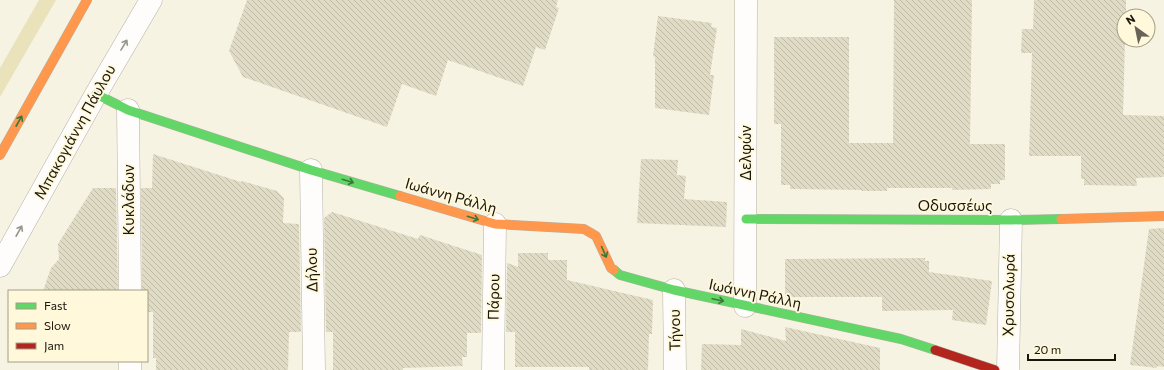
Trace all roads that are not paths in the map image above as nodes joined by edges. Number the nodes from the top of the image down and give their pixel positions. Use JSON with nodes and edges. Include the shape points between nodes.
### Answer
{"nodes":[{"id":1,"x":87,"y":0,"type":"edge"},
{"id":2,"x":151,"y":0,"type":"edge"},
{"id":3,"x":746,"y":0,"type":"edge"},
{"id":4,"x":96,"y":94,"type":"junction"},
{"id":5,"x":128,"y":110,"type":"junction"},
{"id":6,"x":0,"y":155,"type":"edge"},
{"id":7,"x":311,"y":170,"type":"junction"},
{"id":8,"x":1164,"y":216,"type":"edge"},
{"id":9,"x":746,"y":219,"type":"junction"},
{"id":10,"x":1011,"y":220,"type":"junction"},
{"id":11,"x":495,"y":224,"type":"junction"},
{"id":12,"x":0,"y":266,"type":"edge"},
{"id":13,"x":130,"y":290,"type":"edge"},
{"id":14,"x":674,"y":290,"type":"junction"},
{"id":15,"x":745,"y":306,"type":"junction"},
{"id":16,"x":314,"y":370,"type":"edge"},
{"id":17,"x":493,"y":370,"type":"edge"},
{"id":18,"x":675,"y":370,"type":"edge"},
{"id":19,"x":995,"y":370,"type":"edge"},
{"id":20,"x":1008,"y":370,"type":"edge"}],
"edges":[{"from":6,"to":1,"type":"main road","one_way":true},
{"from":4,"to":2,"type":"street","name":"Μπακογιάννη Πάυλου","one_way":true},
{"from":3,"to":9,"type":"street","name":"Δελφών"},
{"from":4,"to":5,"type":"main road","name":"Ιωάννη Ράλλη"},
{"from":12,"to":4,"type":"street","name":"Μπακογιάννη Πάυλου","one_way":true},
{"from":5,"to":7,"type":"main road","name":"Ιωάννη Ράλλη"},
{"from":5,"to":13,"type":"street","name":"Κυκλάδων"},
{"from":7,"to":11,"type":"main road","name":"Ιωάννη Ράλλη","one_way":true},
{"from":7,"to":16,"type":"street","name":"Δήλου"},
{"from":8,"to":10,"type":"main road","name":"Οδυσσέως"},
{"from":9,"to":10,"type":"main road","name":"Οδυσσέως"},
{"from":9,"to":15,"type":"street","name":"Δελφών"},
{"from":10,"to":20,"type":"street","name":"Χρυσολωρά"},
{"from":11,"to":14,"type":"main road","name":"Ιωάννη Ράλλη","one_way":true,"via":[[584,229],[596,236],[611,268],[620,275]]},
{"from":11,"to":17,"type":"street","name":"Πάρου"},
{"from":14,"to":15,"type":"main road","name":"Ιωάννη Ράλλη","one_way":true},
{"from":14,"to":18,"type":"street","name":"Τήνου"},
{"from":15,"to":19,"type":"main road","name":"Ιωάννη Ράλλη","via":[[901,340]]}]}
